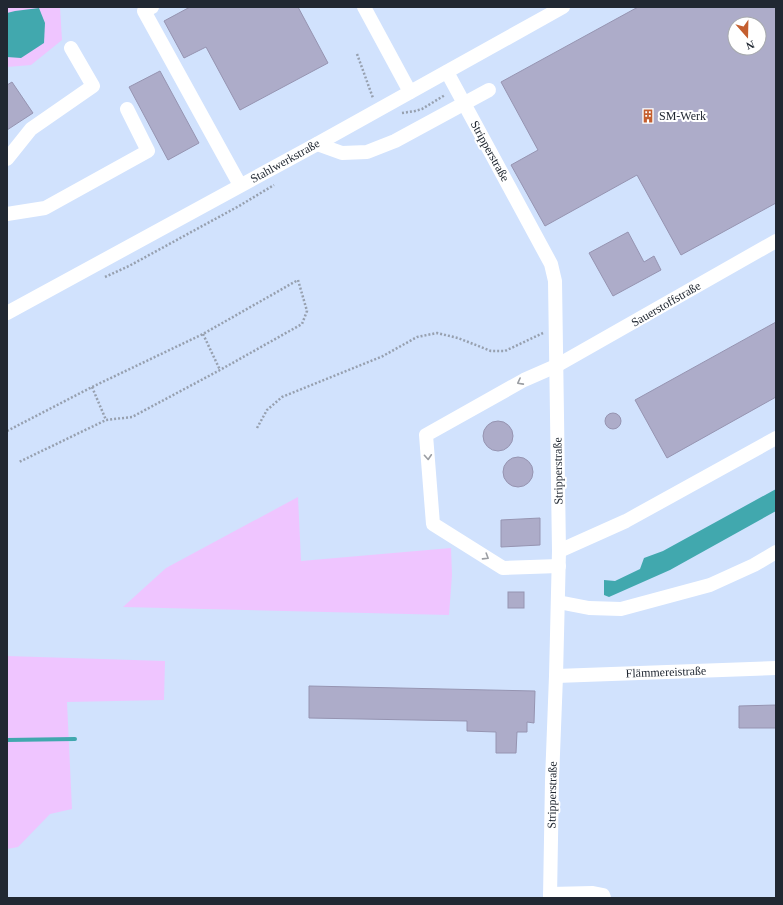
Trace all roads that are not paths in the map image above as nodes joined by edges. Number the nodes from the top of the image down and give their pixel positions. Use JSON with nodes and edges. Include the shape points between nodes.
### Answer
{"nodes":[{"id":1,"x":152,"y":7,"type":"edge"},
{"id":2,"x":364,"y":7,"type":"edge"},
{"id":3,"x":562,"y":7,"type":"edge"},
{"id":4,"x":71,"y":48,"type":"dead end"},
{"id":5,"x":446,"y":72,"type":"junction"},
{"id":6,"x":489,"y":90,"type":"dead end"},
{"id":7,"x":410,"y":92,"type":"junction"},
{"id":8,"x":127,"y":109,"type":"dead end"},
{"id":9,"x":317,"y":144,"type":"junction"},
{"id":10,"x":7,"y":159,"type":"edge"},
{"id":11,"x":240,"y":186,"type":"junction"},
{"id":12,"x":7,"y":214,"type":"edge"},
{"id":13,"x":776,"y":241,"type":"edge"},
{"id":14,"x":7,"y":313,"type":"edge"},
{"id":15,"x":556,"y":366,"type":"junction"},
{"id":16,"x":776,"y":438,"type":"edge"},
{"id":17,"x":559,"y":552,"type":"junction"},
{"id":18,"x":776,"y":552,"type":"edge"},
{"id":19,"x":558,"y":566,"type":"junction"},
{"id":20,"x":558,"y":602,"type":"junction"},
{"id":21,"x":776,"y":668,"type":"edge"},
{"id":22,"x":556,"y":676,"type":"junction"},
{"id":23,"x":550,"y":896,"type":"edge"},
{"id":24,"x":604,"y":898,"type":"edge"}],
"edges":[{"from":1,"to":11,"type":"street","via":[[144,12]]},
{"from":2,"to":7,"type":"street"},
{"from":3,"to":5,"type":"street","name":"Stahlwerkstraße"},
{"from":4,"to":10,"type":"street","via":[[92,86],[31,129]]},
{"from":5,"to":7,"type":"street","name":"Stahlwerkstraße"},
{"from":5,"to":15,"type":"street","name":"Stripperstraße","via":[[551,264],[555,281]]},
{"from":6,"to":9,"type":"street","via":[[395,141],[367,152],[342,153]]},
{"from":7,"to":9,"type":"street","name":"Stahlwerkstraße"},
{"from":8,"to":12,"type":"street","via":[[148,151],[46,208]]},
{"from":9,"to":11,"type":"street","name":"Stahlwerkstraße"},
{"from":11,"to":14,"type":"street","name":"Stahlwerkstraße"},
{"from":13,"to":15,"type":"street","name":"Sauerstoffstraße"},
{"from":15,"to":17,"type":"street","name":"Stripperstraße"},
{"from":15,"to":19,"type":"street","name":"Sauerstoffstraße","one_way":true,"via":[[524,380],[426,434],[433,524],[503,568]]},
{"from":16,"to":17,"type":"street","via":[[626,521]]},
{"from":17,"to":19,"type":"street","name":"Stripperstraße"},
{"from":18,"to":20,"type":"street","via":[[710,584],[621,609],[589,608]]},
{"from":19,"to":20,"type":"street","name":"Stripperstraße"},
{"from":20,"to":22,"type":"street","name":"Stripperstraße"},
{"from":21,"to":22,"type":"street","name":"Flämmereistraße"},
{"from":22,"to":23,"type":"street","name":"Stripperstraße"},
{"from":23,"to":24,"type":"street","via":[[593,893],[603,895]]}]}
